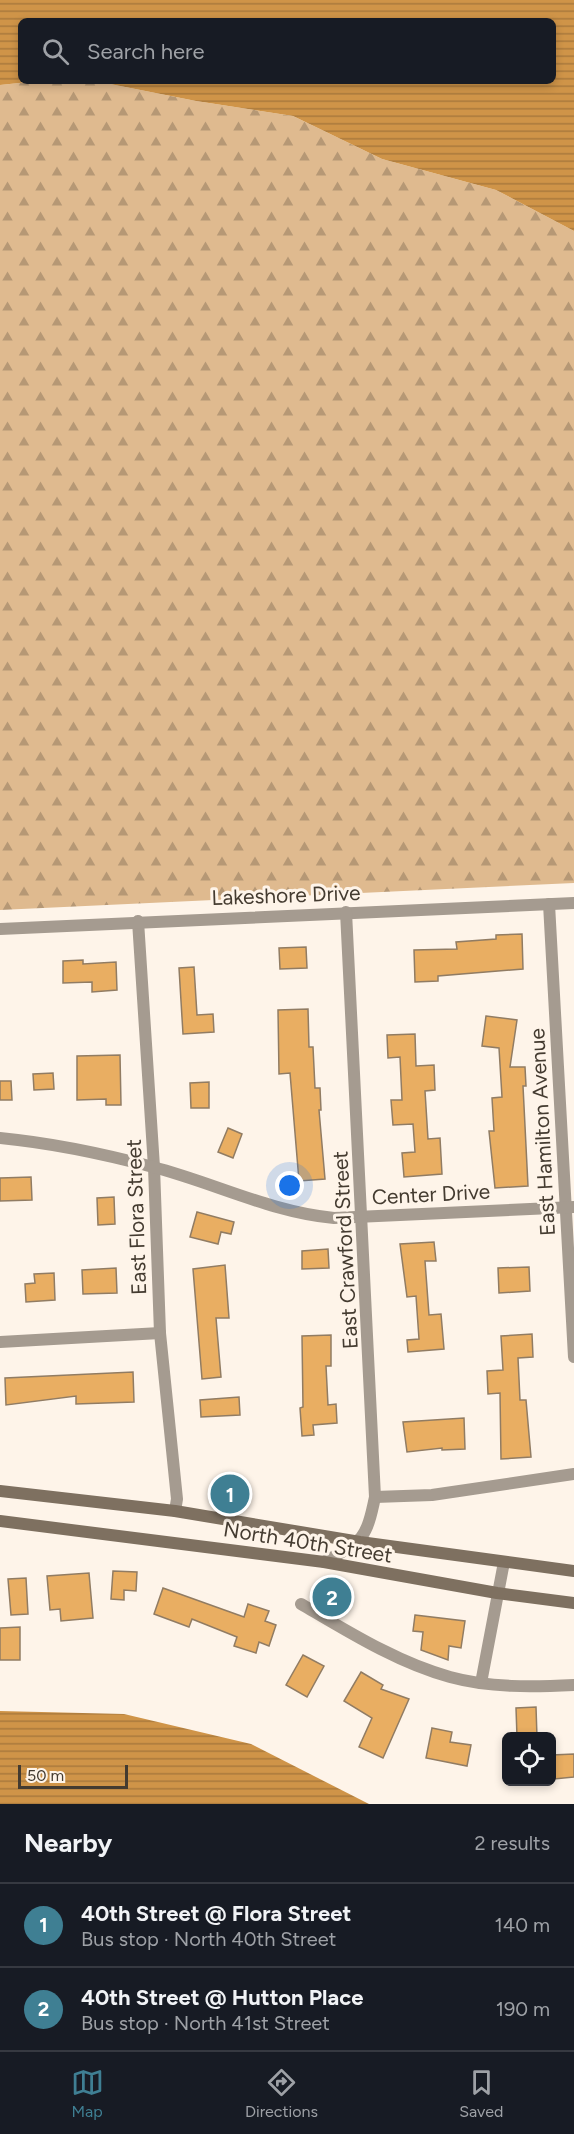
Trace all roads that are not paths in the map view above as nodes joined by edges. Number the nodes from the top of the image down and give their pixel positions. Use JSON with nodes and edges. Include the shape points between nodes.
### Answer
{"nodes":[{"id":1,"x":574,"y":903,"type":"edge"},
{"id":2,"x":549,"y":904,"type":"junction"},
{"id":3,"x":346,"y":912,"type":"junction"},
{"id":4,"x":138,"y":921,"type":"junction"},
{"id":5,"x":0,"y":929,"type":"edge"},
{"id":6,"x":0,"y":1138,"type":"edge"},
{"id":7,"x":154,"y":1167,"type":"junction"},
{"id":8,"x":570,"y":1207,"type":"edge"},
{"id":9,"x":363,"y":1217,"type":"junction"},
{"id":10,"x":160,"y":1334,"type":"junction"},
{"id":11,"x":0,"y":1342,"type":"edge"},
{"id":12,"x":574,"y":1358,"type":"edge"},
{"id":13,"x":574,"y":1474,"type":"edge"},
{"id":14,"x":0,"y":1491,"type":"edge"},
{"id":15,"x":375,"y":1497,"type":"junction"},
{"id":16,"x":175,"y":1511,"type":"junction"},
{"id":17,"x":0,"y":1521,"type":"edge"},
{"id":18,"x":360,"y":1542,"type":"junction"},
{"id":19,"x":324,"y":1562,"type":"junction"},
{"id":20,"x":504,"y":1562,"type":"junction"},
{"id":21,"x":574,"y":1571,"type":"edge"},
{"id":22,"x":497,"y":1593,"type":"junction"},
{"id":23,"x":574,"y":1603,"type":"edge"},
{"id":24,"x":301,"y":1604,"type":"dead end"},
{"id":25,"x":481,"y":1683,"type":"junction"},
{"id":26,"x":574,"y":1684,"type":"edge"}],
"edges":[{"from":1,"to":2,"type":"street","name":"Lakeshore Drive"},
{"from":2,"to":3,"type":"street","name":"Lakeshore Drive"},
{"from":2,"to":8,"type":"street","name":"East Hamilton Avenue"},
{"from":3,"to":4,"type":"street","name":"Lakeshore Drive"},
{"from":3,"to":9,"type":"street","name":"East Crawford Street"},
{"from":4,"to":5,"type":"street","name":"Lakeshore Drive"},
{"from":4,"to":7,"type":"street","name":"East Flora Street"},
{"from":6,"to":7,"type":"street","name":"Center Drive"},
{"from":7,"to":9,"type":"street","name":"Center Drive","via":[[303,1215]]},
{"from":7,"to":10,"type":"street","name":"East Flora Street"},
{"from":8,"to":9,"type":"street","name":"Center Drive"},
{"from":8,"to":12,"type":"street","name":"East Hamilton Avenue"},
{"from":9,"to":15,"type":"street","name":"East Crawford Street"},
{"from":10,"to":11,"type":"street"},
{"from":10,"to":16,"type":"street","name":"East Flora Street","via":[[177,1498]]},
{"from":13,"to":15,"type":"street","via":[[432,1495]]},
{"from":14,"to":16,"type":"main road","name":"North 40th Street"},
{"from":15,"to":18,"type":"street","name":"East Crawford Street"},
{"from":16,"to":18,"type":"main road","name":"North 40th Street"},
{"from":17,"to":19,"type":"main road","name":"North 40th Street"},
{"from":18,"to":19,"type":"street"},
{"from":18,"to":20,"type":"main road","name":"North 40th Street"},
{"from":19,"to":22,"type":"main road","name":"North 40th Street"},
{"from":20,"to":21,"type":"main road","name":"North 40th Street"},
{"from":20,"to":22,"type":"street"},
{"from":22,"to":23,"type":"main road","name":"North 40th Street"},
{"from":22,"to":25,"type":"street"},
{"from":24,"to":25,"type":"street","via":[[418,1666]]},
{"from":25,"to":26,"type":"street","via":[[535,1687]]}]}
